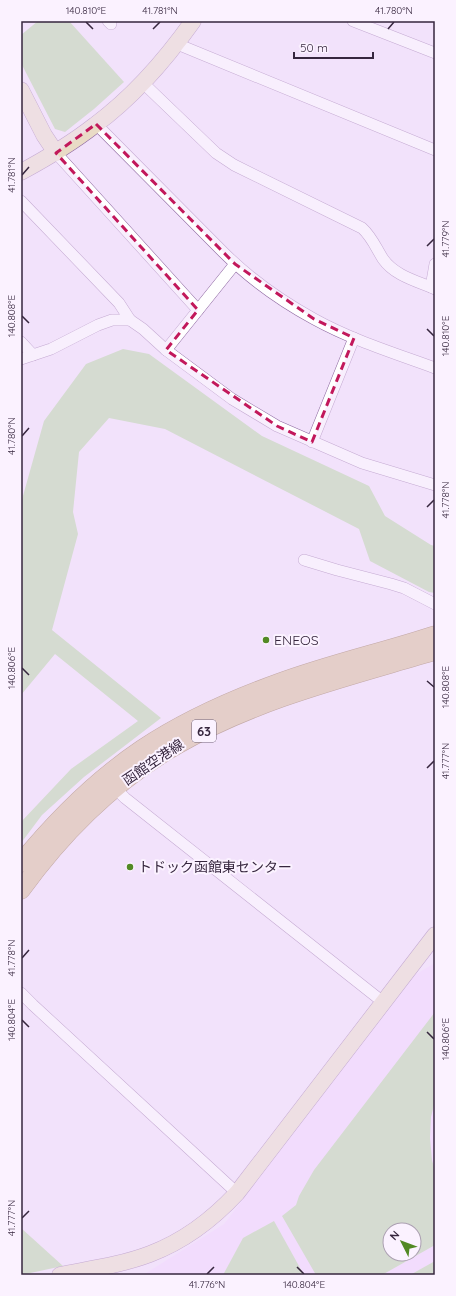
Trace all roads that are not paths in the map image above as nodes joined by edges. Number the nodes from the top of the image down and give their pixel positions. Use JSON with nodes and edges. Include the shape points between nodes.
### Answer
{"nodes":[{"id":1,"x":193,"y":21,"type":"edge"},
{"id":2,"x":353,"y":21,"type":"edge"},
{"id":3,"x":177,"y":44,"type":"junction"},
{"id":4,"x":435,"y":53,"type":"edge"},
{"id":5,"x":142,"y":82,"type":"junction"},
{"id":6,"x":22,"y":95,"type":"edge"},
{"id":7,"x":96,"y":124,"type":"junction"},
{"id":8,"x":435,"y":150,"type":"edge"},
{"id":9,"x":56,"y":153,"type":"junction"},
{"id":10,"x":21,"y":172,"type":"edge"},
{"id":11,"x":21,"y":201,"type":"edge"},
{"id":12,"x":235,"y":264,"type":"junction"},
{"id":13,"x":435,"y":264,"type":"edge"},
{"id":14,"x":433,"y":288,"type":"edge"},
{"id":15,"x":198,"y":310,"type":"junction"},
{"id":16,"x":130,"y":320,"type":"junction"},
{"id":17,"x":354,"y":338,"type":"junction"},
{"id":18,"x":21,"y":342,"type":"edge"},
{"id":19,"x":166,"y":350,"type":"junction"},
{"id":20,"x":34,"y":355,"type":"junction"},
{"id":21,"x":21,"y":363,"type":"edge"},
{"id":22,"x":435,"y":368,"type":"edge"},
{"id":23,"x":312,"y":442,"type":"junction"},
{"id":24,"x":435,"y":485,"type":"edge"},
{"id":25,"x":304,"y":560,"type":"dead end"},
{"id":26,"x":435,"y":604,"type":"edge"},
{"id":27,"x":435,"y":635,"type":"edge"},
{"id":28,"x":435,"y":651,"type":"edge"},
{"id":29,"x":110,"y":782,"type":"junction"},
{"id":30,"x":21,"y":863,"type":"edge"},
{"id":31,"x":21,"y":890,"type":"edge"},
{"id":32,"x":435,"y":935,"type":"edge"},
{"id":33,"x":21,"y":993,"type":"edge"},
{"id":34,"x":383,"y":1002,"type":"junction"},
{"id":35,"x":237,"y":1193,"type":"junction"},
{"id":36,"x":60,"y":1275,"type":"edge"}],
"edges":[{"from":1,"to":3,"type":"street"},
{"from":2,"to":4,"type":"street"},
{"from":3,"to":5,"type":"street"},
{"from":3,"to":8,"type":"street"},
{"from":5,"to":7,"type":"street"},
{"from":5,"to":14,"type":"street","via":[[224,159],[244,172],[362,228],[389,266],[400,274]]},
{"from":6,"to":9,"type":"street"},
{"from":7,"to":9,"type":"street"},
{"from":7,"to":12,"type":"street"},
{"from":9,"to":10,"type":"street"},
{"from":9,"to":15,"type":"street"},
{"from":11,"to":16,"type":"street","via":[[119,303]]},
{"from":12,"to":15,"type":"street"},
{"from":12,"to":17,"type":"street","via":[[285,301],[314,319]]},
{"from":13,"to":14,"type":"street"},
{"from":15,"to":19,"type":"street"},
{"from":16,"to":19,"type":"street"},
{"from":16,"to":20,"type":"street","via":[[112,320],[98,325]]},
{"from":17,"to":22,"type":"street"},
{"from":17,"to":23,"type":"street"},
{"from":18,"to":20,"type":"street"},
{"from":19,"to":23,"type":"street","via":[[232,399],[277,426]]},
{"from":20,"to":21,"type":"street"},
{"from":23,"to":24,"type":"street","via":[[362,463]]},
{"from":25,"to":26,"type":"street","via":[[404,588]]},
{"from":27,"to":29,"type":"main road","name":"函館空港線","number":"63","via":[[294,677],[219,706],[157,739],[126,760]]},
{"from":28,"to":29,"type":"main road","name":"函館空港線","number":"63","via":[[283,698],[231,718]]},
{"from":29,"to":30,"type":"main road","name":"函館空港線","number":"63","via":[[68,810]]},
{"from":29,"to":31,"type":"main road","name":"函館空港線","number":"63"},
{"from":29,"to":34,"type":"street","via":[[125,798]]},
{"from":32,"to":34,"type":"street"},
{"from":33,"to":35,"type":"street"},
{"from":34,"to":35,"type":"street"},
{"from":35,"to":36,"type":"street","via":[[200,1228],[168,1247],[115,1264]]}]}
